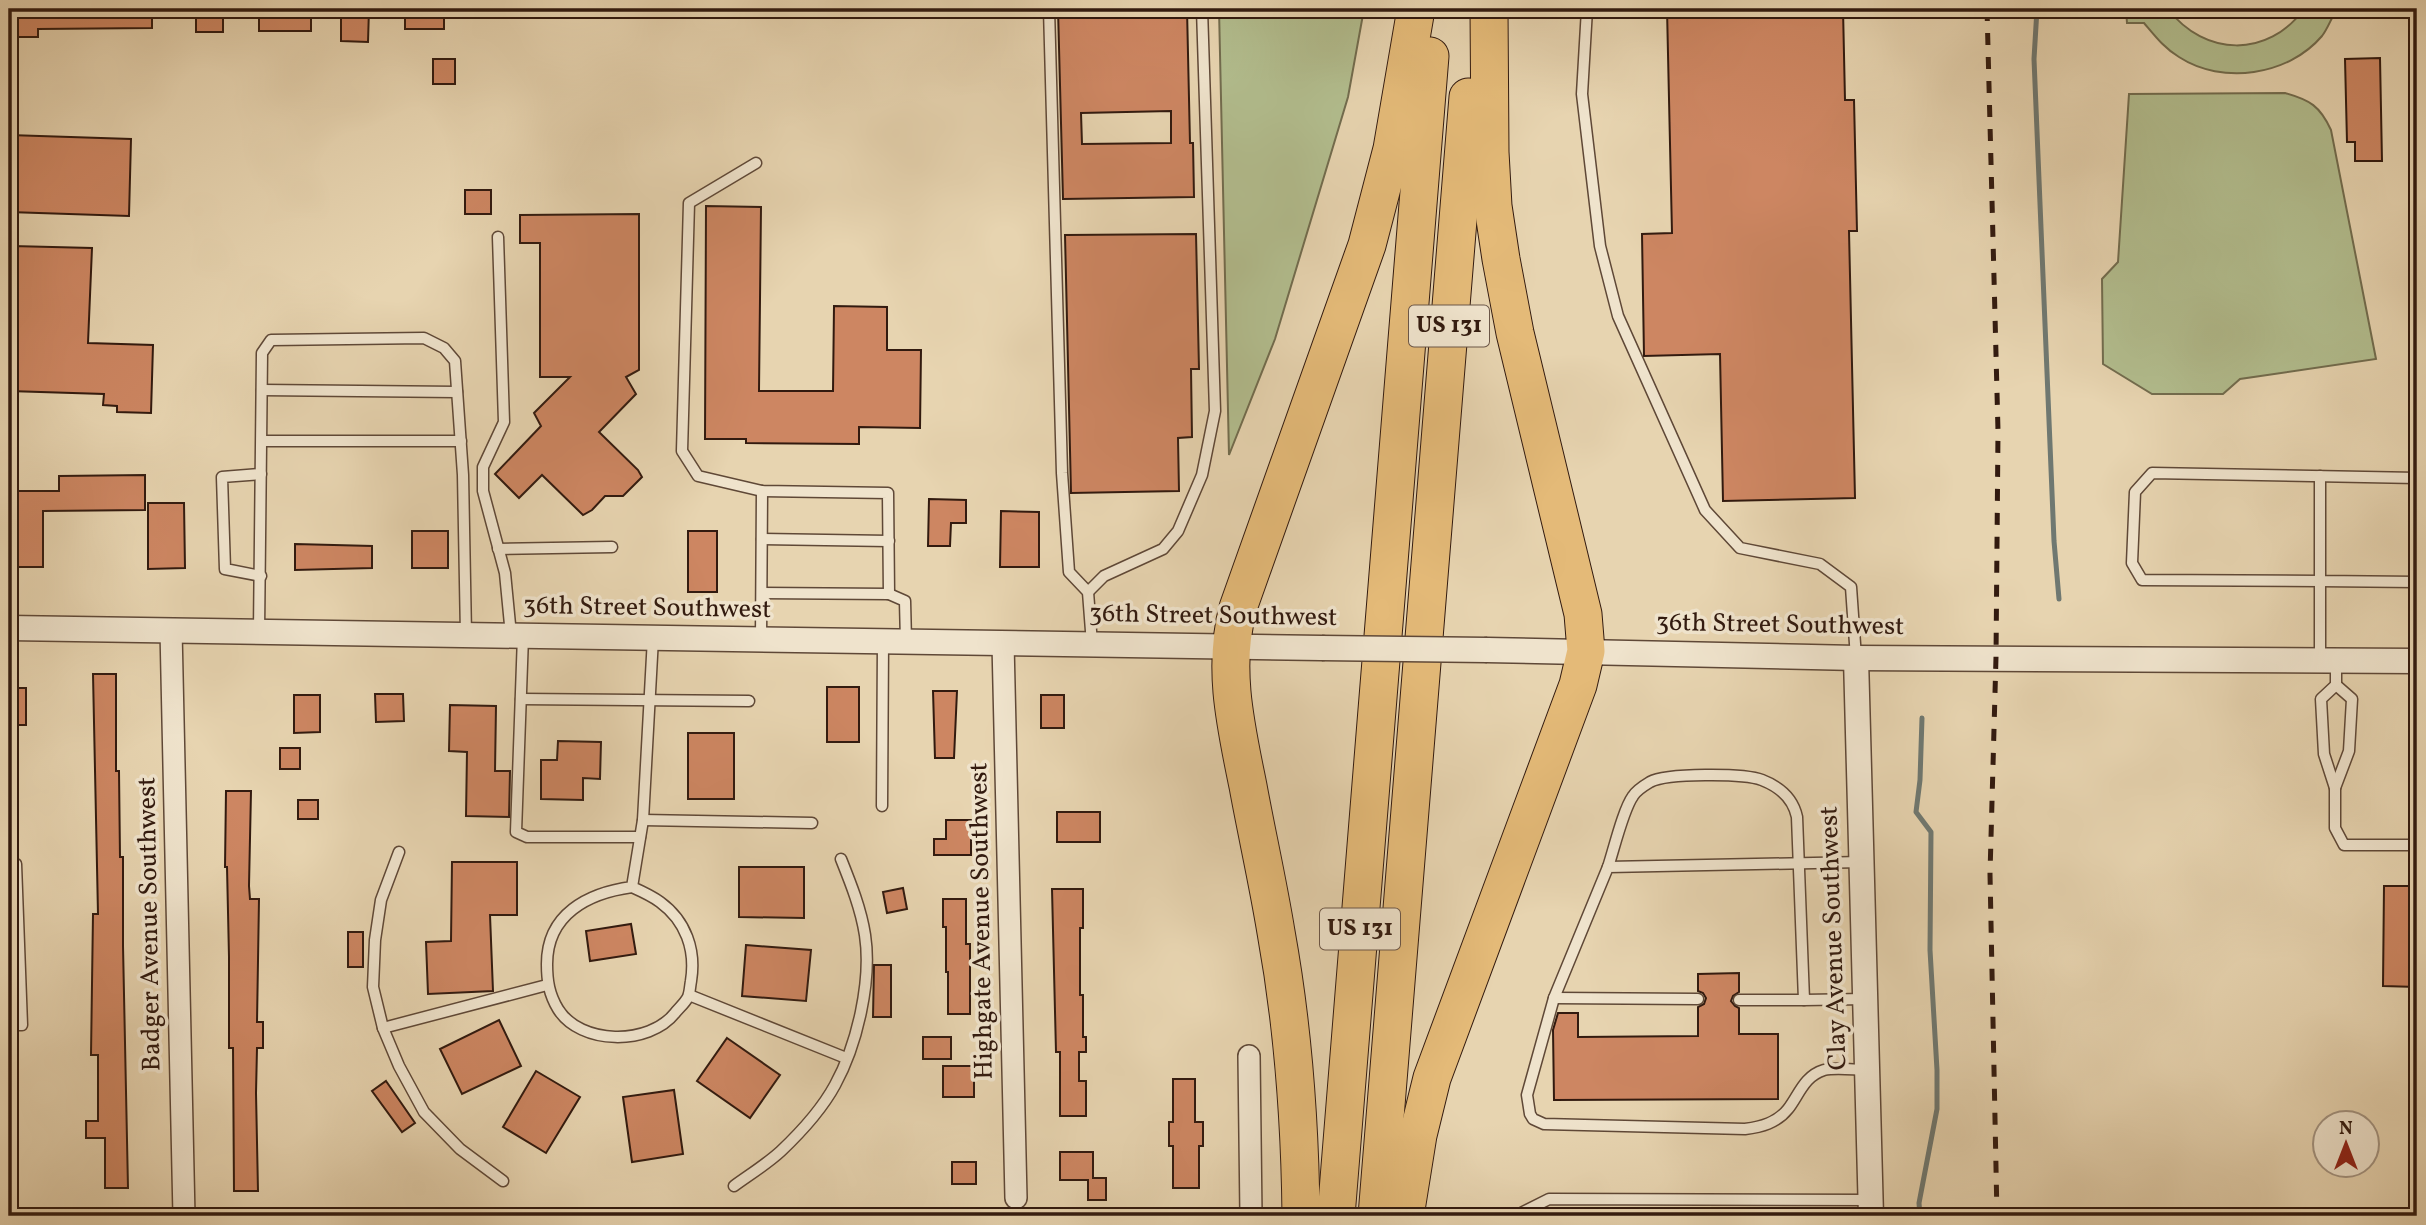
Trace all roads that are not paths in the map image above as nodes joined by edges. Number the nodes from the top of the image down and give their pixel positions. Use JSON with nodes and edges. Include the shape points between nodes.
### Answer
{"nodes":[{"id":1,"x":1049,"y":9,"type":"edge"},
{"id":2,"x":1202,"y":9,"type":"edge"},
{"id":3,"x":1416,"y":9,"type":"edge"},
{"id":4,"x":1434,"y":9,"type":"edge"},
{"id":5,"x":1475,"y":9,"type":"edge"},
{"id":6,"x":1489,"y":9,"type":"edge"},
{"id":7,"x":1587,"y":9,"type":"edge"},
{"id":8,"x":756,"y":163,"type":"dead end"},
{"id":9,"x":498,"y":237,"type":"dead end"},
{"id":10,"x":262,"y":390,"type":"junction"},
{"id":11,"x":457,"y":392,"type":"junction"},
{"id":12,"x":262,"y":441,"type":"junction"},
{"id":13,"x":461,"y":445,"type":"junction"},
{"id":14,"x":261,"y":473,"type":"junction"},
{"id":15,"x":2320,"y":476,"type":"junction"},
{"id":16,"x":2417,"y":478,"type":"edge"},
{"id":17,"x":762,"y":491,"type":"junction"},
{"id":18,"x":762,"y":539,"type":"junction"},
{"id":19,"x":889,"y":541,"type":"junction"},
{"id":20,"x":612,"y":547,"type":"dead end"},
{"id":21,"x":498,"y":549,"type":"junction"},
{"id":22,"x":261,"y":576,"type":"junction"},
{"id":23,"x":2320,"y":581,"type":"junction"},
{"id":24,"x":2417,"y":582,"type":"edge"},
{"id":25,"x":1088,"y":592,"type":"junction"},
{"id":26,"x":762,"y":593,"type":"junction"},
{"id":27,"x":890,"y":594,"type":"junction"},
{"id":28,"x":9,"y":628,"type":"edge"},
{"id":29,"x":171,"y":630,"type":"junction"},
{"id":30,"x":259,"y":631,"type":"junction"},
{"id":31,"x":467,"y":635,"type":"junction"},
{"id":32,"x":517,"y":636,"type":"junction"},
{"id":33,"x":653,"y":638,"type":"junction"},
{"id":34,"x":761,"y":639,"type":"junction"},
{"id":35,"x":895,"y":642,"type":"junction"},
{"id":36,"x":1003,"y":643,"type":"junction"},
{"id":37,"x":1092,"y":644,"type":"junction"},
{"id":38,"x":1230,"y":646,"type":"junction"},
{"id":39,"x":1586,"y":651,"type":"junction"},
{"id":40,"x":1856,"y":658,"type":"junction"},
{"id":41,"x":2417,"y":661,"type":"edge"},
{"id":42,"x":2331,"y":669,"type":"junction"},
{"id":43,"x":521,"y":699,"type":"junction"},
{"id":44,"x":650,"y":701,"type":"junction"},
{"id":45,"x":749,"y":701,"type":"dead end"},
{"id":46,"x":2335,"y":788,"type":"junction"},
{"id":47,"x":882,"y":806,"type":"dead end"},
{"id":48,"x":643,"y":820,"type":"junction"},
{"id":49,"x":812,"y":823,"type":"dead end"},
{"id":50,"x":640,"y":838,"type":"junction"},
{"id":51,"x":2417,"y":845,"type":"edge"},
{"id":52,"x":399,"y":852,"type":"dead end"},
{"id":53,"x":841,"y":859,"type":"dead end"},
{"id":54,"x":1862,"y":862,"type":"junction"},
{"id":55,"x":9,"y":864,"type":"edge"},
{"id":56,"x":1799,"y":864,"type":"junction"},
{"id":57,"x":1608,"y":867,"type":"junction"},
{"id":58,"x":632,"y":887,"type":"junction"},
{"id":59,"x":547,"y":985,"type":"junction"},
{"id":60,"x":689,"y":995,"type":"junction"},
{"id":61,"x":1554,"y":998,"type":"junction"},
{"id":62,"x":1698,"y":999,"type":"dead end"},
{"id":63,"x":1865,"y":999,"type":"junction"},
{"id":64,"x":1739,"y":1000,"type":"dead end"},
{"id":65,"x":1804,"y":1000,"type":"junction"},
{"id":66,"x":9,"y":1026,"type":"edge"},
{"id":67,"x":383,"y":1028,"type":"junction"},
{"id":68,"x":1249,"y":1056,"type":"dead end"},
{"id":69,"x":846,"y":1058,"type":"junction"},
{"id":70,"x":1867,"y":1070,"type":"junction"},
{"id":71,"x":503,"y":1181,"type":"dead end"},
{"id":72,"x":734,"y":1186,"type":"dead end"},
{"id":73,"x":1016,"y":1198,"type":"dead end"},
{"id":74,"x":1871,"y":1208,"type":"edge"},
{"id":75,"x":184,"y":1216,"type":"edge"},
{"id":76,"x":1251,"y":1216,"type":"edge"},
{"id":77,"x":1301,"y":1216,"type":"edge"},
{"id":78,"x":1336,"y":1216,"type":"edge"},
{"id":79,"x":1377,"y":1216,"type":"edge"},
{"id":80,"x":1405,"y":1216,"type":"edge"},
{"id":81,"x":1519,"y":1216,"type":"edge"}],
"edges":[{"from":1,"to":25,"type":"lane","via":[[1062,473],[1069,572]]},
{"from":2,"to":25,"type":"lane","via":[[1215,411],[1202,475],[1178,531],[1163,549],[1104,576]]},
{"from":3,"to":38,"type":"highway","via":[[1392,149],[1367,245],[1238,608]]},
{"from":4,"to":78,"type":"highway","number":"US 131"},
{"from":5,"to":79,"type":"highway","number":"US 131"},
{"from":6,"to":39,"type":"highway","via":[[1490,152],[1500,250],[1518,346],[1586,627]]},
{"from":7,"to":40,"type":"lane","via":[[1582,94],[1600,246],[1618,316],[1705,510],[1740,548],[1820,564],[1851,587]]},
{"from":8,"to":17,"type":"lane","via":[[689,203],[682,451],[698,476]]},
{"from":9,"to":21,"type":"lane","via":[[505,422],[483,467],[483,491]]},
{"from":10,"to":11,"type":"lane"},
{"from":10,"to":11,"type":"lane","via":[[262,354],[271,340],[424,338],[444,348],[456,361]]},
{"from":10,"to":12,"type":"lane"},
{"from":11,"to":13,"type":"lane"},
{"from":12,"to":13,"type":"lane"},
{"from":12,"to":14,"type":"lane"},
{"from":13,"to":31,"type":"lane"},
{"from":14,"to":22,"type":"lane"},
{"from":14,"to":22,"type":"lane","via":[[222,477],[225,569]]},
{"from":15,"to":16,"type":"lane"},
{"from":15,"to":23,"type":"lane"},
{"from":15,"to":23,"type":"lane","via":[[2152,473],[2135,492],[2132,563],[2142,580]]},
{"from":17,"to":18,"type":"lane"},
{"from":17,"to":19,"type":"lane","via":[[886,492]]},
{"from":18,"to":19,"type":"lane"},
{"from":18,"to":26,"type":"lane"},
{"from":19,"to":27,"type":"lane"},
{"from":20,"to":21,"type":"lane"},
{"from":21,"to":32,"type":"lane"},
{"from":22,"to":30,"type":"lane"},
{"from":23,"to":24,"type":"lane"},
{"from":23,"to":42,"type":"lane"},
{"from":25,"to":37,"type":"lane"},
{"from":26,"to":27,"type":"lane"},
{"from":26,"to":34,"type":"lane"},
{"from":27,"to":35,"type":"lane","via":[[905,601]]},
{"from":28,"to":29,"type":"street","name":"36th Street Southwest"},
{"from":29,"to":30,"type":"street","name":"36th Street Southwest"},
{"from":29,"to":75,"type":"street","name":"Badger Avenue Southwest"},
{"from":30,"to":31,"type":"street","name":"36th Street Southwest"},
{"from":31,"to":32,"type":"street","name":"36th Street Southwest"},
{"from":32,"to":33,"type":"street","name":"36th Street Southwest"},
{"from":32,"to":43,"type":"lane"},
{"from":33,"to":34,"type":"street","name":"36th Street Southwest"},
{"from":33,"to":44,"type":"lane"},
{"from":34,"to":35,"type":"street","name":"36th Street Southwest"},
{"from":35,"to":36,"type":"street","name":"36th Street Southwest"},
{"from":35,"to":47,"type":"lane"},
{"from":36,"to":37,"type":"street","name":"36th Street Southwest"},
{"from":36,"to":73,"type":"street","name":"Highgate Avenue Southwest"},
{"from":37,"to":38,"type":"street","name":"36th Street Southwest"},
{"from":38,"to":39,"type":"street","name":"36th Street Southwest","bridge":true},
{"from":38,"to":77,"type":"highway","via":[[1236,728],[1285,993],[1299,1116]]},
{"from":39,"to":40,"type":"street","name":"36th Street Southwest"},
{"from":39,"to":80,"type":"highway","via":[[1578,685],[1443,1045],[1425,1104]]},
{"from":40,"to":42,"type":"street","name":"36th Street Southwest"},
{"from":40,"to":54,"type":"street","name":"Clay Avenue Southwest"},
{"from":41,"to":42,"type":"street","name":"36th Street Southwest"},
{"from":42,"to":46,"type":"lane","via":[[2321,699],[2324,754]]},
{"from":42,"to":46,"type":"lane","via":[[2352,699],[2349,751]]},
{"from":43,"to":44,"type":"lane"},
{"from":43,"to":50,"type":"lane","via":[[516,832]]},
{"from":44,"to":45,"type":"lane"},
{"from":44,"to":48,"type":"lane"},
{"from":46,"to":51,"type":"lane","via":[[2335,828],[2344,845]]},
{"from":48,"to":49,"type":"lane"},
{"from":48,"to":50,"type":"lane"},
{"from":50,"to":58,"type":"lane"},
{"from":52,"to":67,"type":"lane","via":[[381,900],[375,940],[373,987]]},
{"from":53,"to":69,"type":"lane","via":[[865,937],[866,981],[858,1026]]},
{"from":54,"to":56,"type":"lane"},
{"from":54,"to":63,"type":"street","name":"Clay Avenue Southwest"},
{"from":55,"to":66,"type":"lane","via":[[16,864],[22,1026]]},
{"from":56,"to":57,"type":"lane"},
{"from":56,"to":57,"type":"lane","via":[[1795,803],[1782,790],[1742,776],[1678,776],[1651,781],[1633,796]]},
{"from":56,"to":65,"type":"lane"},
{"from":57,"to":61,"type":"lane"},
{"from":58,"to":59,"type":"lane","via":[[596,895],[568,912],[552,931]]},
{"from":58,"to":60,"type":"lane","via":[[660,902],[682,924],[691,944]]},
{"from":59,"to":60,"type":"lane","via":[[559,1011],[577,1026],[605,1037],[653,1032]]},
{"from":59,"to":67,"type":"lane"},
{"from":60,"to":69,"type":"lane"},
{"from":61,"to":62,"type":"lane"},
{"from":61,"to":70,"type":"lane","via":[[1527,1095],[1530,1114],[1544,1124],[1758,1128],[1787,1110],[1811,1076],[1825,1070]]},
{"from":63,"to":65,"type":"lane"},
{"from":63,"to":70,"type":"street","name":"Clay Avenue Southwest"},
{"from":64,"to":65,"type":"lane"},
{"from":67,"to":71,"type":"lane","via":[[424,1112],[460,1149]]},
{"from":68,"to":76,"type":"street"},
{"from":69,"to":72,"type":"lane","via":[[835,1085],[809,1122],[780,1153]]},
{"from":70,"to":74,"type":"street","name":"Clay Avenue Southwest"},
{"from":74,"to":81,"type":"lane","via":[[1549,1199]]}]}
